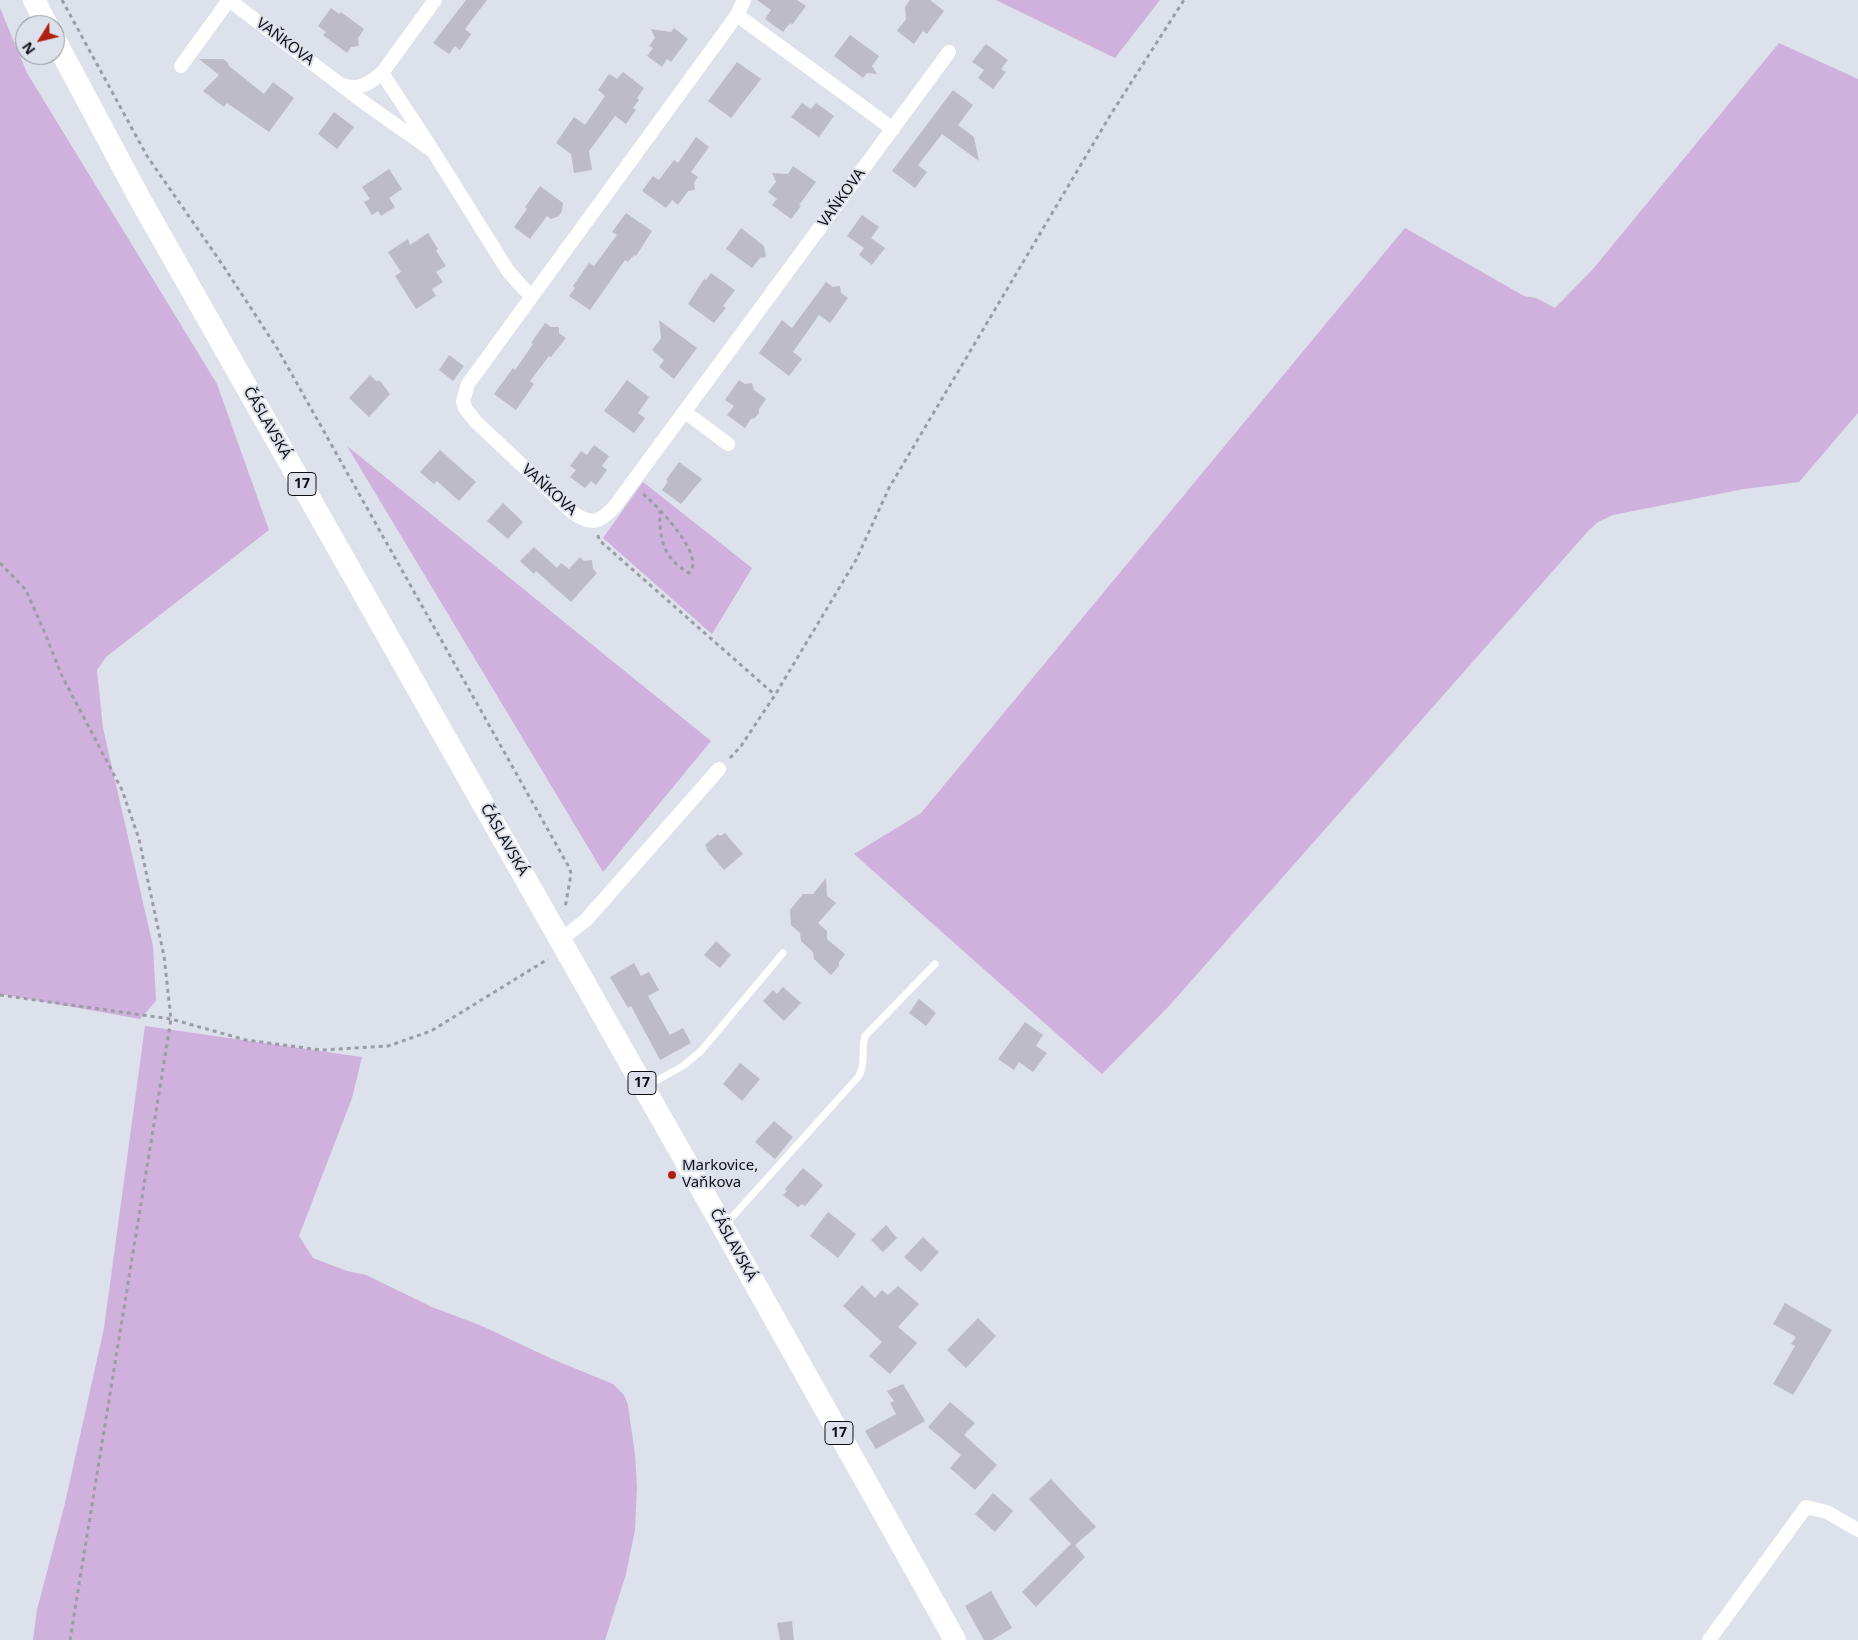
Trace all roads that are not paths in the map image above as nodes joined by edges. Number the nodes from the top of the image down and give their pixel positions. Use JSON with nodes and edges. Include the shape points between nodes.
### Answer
{"nodes":[{"id":1,"x":34,"y":0,"type":"edge"},
{"id":2,"x":229,"y":0,"type":"edge"},
{"id":3,"x":435,"y":0,"type":"edge"},
{"id":4,"x":744,"y":0,"type":"edge"},
{"id":5,"x":737,"y":14,"type":"junction"},
{"id":6,"x":42,"y":15,"type":"edge"},
{"id":7,"x":949,"y":52,"type":"dead end"},
{"id":8,"x":65,"y":59,"type":"edge"},
{"id":9,"x":181,"y":66,"type":"dead end"},
{"id":10,"x":382,"y":73,"type":"junction"},
{"id":11,"x":342,"y":85,"type":"junction"},
{"id":12,"x":893,"y":129,"type":"junction"},
{"id":13,"x":433,"y":151,"type":"junction"},
{"id":14,"x":531,"y":295,"type":"junction"},
{"id":15,"x":686,"y":412,"type":"junction"},
{"id":16,"x":728,"y":444,"type":"dead end"},
{"id":17,"x":719,"y":769,"type":"road end"},
{"id":18,"x":566,"y":939,"type":"junction"},
{"id":19,"x":783,"y":953,"type":"dead end"},
{"id":20,"x":935,"y":964,"type":"dead end"},
{"id":21,"x":644,"y":1088,"type":"junction"},
{"id":22,"x":723,"y":1227,"type":"junction"},
{"id":23,"x":1858,"y":1530,"type":"edge"},
{"id":24,"x":955,"y":1640,"type":"edge"},
{"id":25,"x":1709,"y":1640,"type":"edge"}],
"edges":[{"from":1,"to":6,"type":"main road"},
{"from":2,"to":9,"type":"street"},
{"from":2,"to":11,"type":"street","name":"VAŇKOVA"},
{"from":3,"to":10,"type":"street"},
{"from":4,"to":5,"type":"street","name":"VAŇKOVA"},
{"from":5,"to":12,"type":"street"},
{"from":5,"to":14,"type":"street","name":"VAŇKOVA"},
{"from":7,"to":12,"type":"street","name":"VAŇKOVA"},
{"from":8,"to":18,"type":"main road","name":"ČÁSLAVSKÁ","number":"17","via":[[141,201]]},
{"from":10,"to":11,"type":"street","via":[[358,88]]},
{"from":10,"to":13,"type":"street"},
{"from":11,"to":13,"type":"street","name":"VAŇKOVA"},
{"from":12,"to":15,"type":"street","name":"VAŇKOVA"},
{"from":13,"to":14,"type":"street","via":[[508,271]]},
{"from":14,"to":15,"type":"street","name":"VAŇKOVA","via":[[468,384],[463,401],[476,422],[572,512],[587,521],[602,519],[609,513]]},
{"from":15,"to":16,"type":"street"},
{"from":17,"to":18,"type":"street"},
{"from":18,"to":21,"type":"main road","name":"ČÁSLAVSKÁ","number":"17"},
{"from":19,"to":21,"type":"lane","via":[[701,1051]]},
{"from":20,"to":22,"type":"lane","via":[[865,1036],[863,1068],[859,1076]]},
{"from":21,"to":22,"type":"main road","name":"ČÁSLAVSKÁ","number":"17"},
{"from":22,"to":24,"type":"main road","name":"ČÁSLAVSKÁ","number":"17"},
{"from":23,"to":25,"type":"street","via":[[1827,1512],[1806,1508]]}]}
